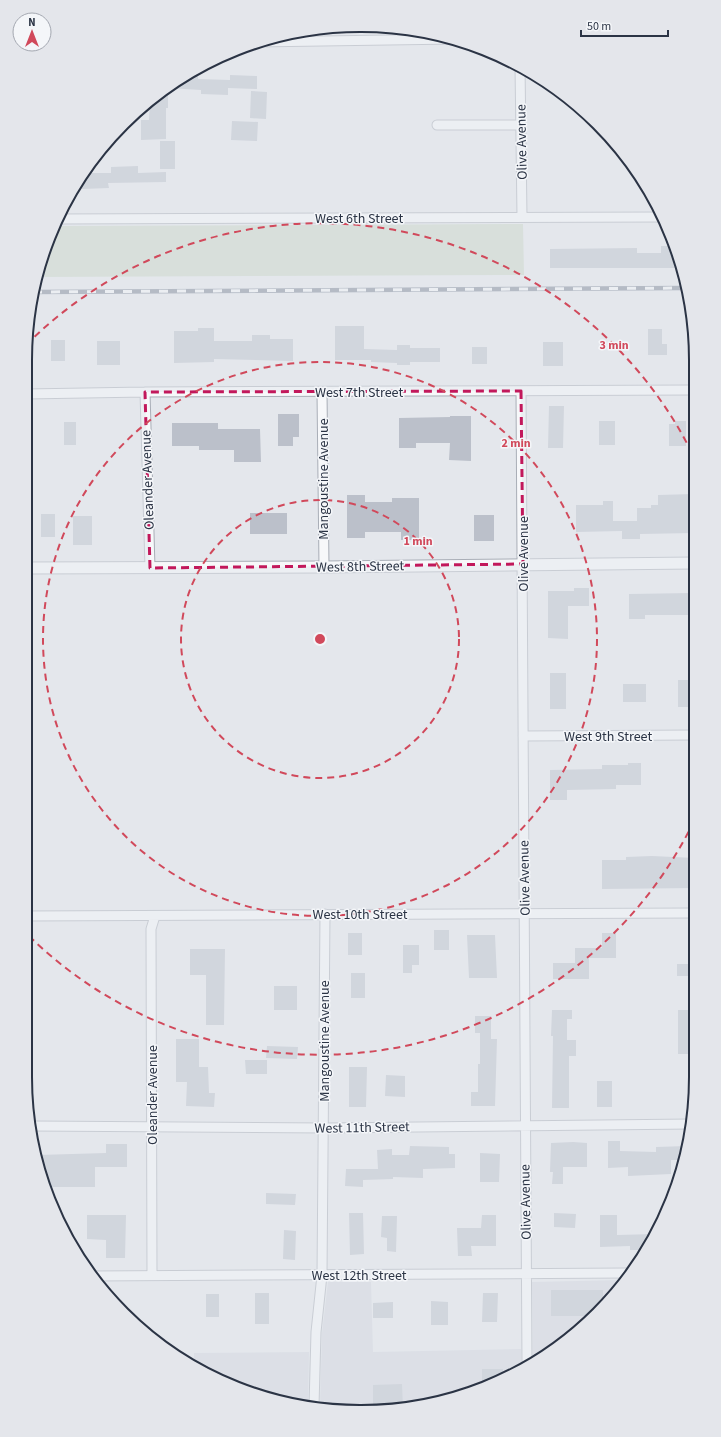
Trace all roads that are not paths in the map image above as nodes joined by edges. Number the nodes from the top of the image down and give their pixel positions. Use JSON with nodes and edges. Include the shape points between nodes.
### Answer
{"nodes":[{"id":1,"x":431,"y":39,"type":"edge"},
{"id":2,"x":281,"y":42,"type":"edge"},
{"id":3,"x":520,"y":73,"type":"edge"},
{"id":4,"x":520,"y":124,"type":"junction"},
{"id":5,"x":437,"y":125,"type":"dead end"},
{"id":6,"x":522,"y":217,"type":"junction"},
{"id":7,"x":656,"y":217,"type":"edge"},
{"id":8,"x":64,"y":220,"type":"edge"},
{"id":9,"x":689,"y":390,"type":"edge"},
{"id":10,"x":145,"y":392,"type":"junction"},
{"id":11,"x":322,"y":392,"type":"junction"},
{"id":12,"x":521,"y":392,"type":"junction"},
{"id":13,"x":32,"y":394,"type":"edge"},
{"id":14,"x":689,"y":563,"type":"edge"},
{"id":15,"x":523,"y":564,"type":"junction"},
{"id":16,"x":324,"y":567,"type":"junction"},
{"id":17,"x":32,"y":568,"type":"edge"},
{"id":18,"x":150,"y":568,"type":"junction"},
{"id":19,"x":689,"y":735,"type":"edge"},
{"id":20,"x":523,"y":736,"type":"junction"},
{"id":21,"x":525,"y":913,"type":"junction"},
{"id":22,"x":689,"y":913,"type":"edge"},
{"id":23,"x":325,"y":914,"type":"junction"},
{"id":24,"x":32,"y":916,"type":"edge"},
{"id":25,"x":155,"y":916,"type":"junction"},
{"id":26,"x":685,"y":1124,"type":"edge"},
{"id":27,"x":36,"y":1126,"type":"edge"},
{"id":28,"x":153,"y":1126,"type":"junction"},
{"id":29,"x":524,"y":1126,"type":"junction"},
{"id":30,"x":324,"y":1128,"type":"junction"},
{"id":31,"x":623,"y":1273,"type":"edge"},
{"id":32,"x":152,"y":1275,"type":"junction"},
{"id":33,"x":322,"y":1275,"type":"junction"},
{"id":34,"x":526,"y":1275,"type":"junction"},
{"id":35,"x":100,"y":1276,"type":"edge"},
{"id":36,"x":527,"y":1360,"type":"edge"},
{"id":37,"x":314,"y":1401,"type":"edge"}],
"edges":[{"from":1,"to":2,"type":"street"},
{"from":3,"to":4,"type":"street","name":"Olive Avenue"},
{"from":4,"to":5,"type":"street"},
{"from":4,"to":6,"type":"street","name":"Olive Avenue"},
{"from":6,"to":7,"type":"street","name":"West 6th Street"},
{"from":6,"to":8,"type":"street","name":"West 6th Street"},
{"from":9,"to":12,"type":"street","name":"West 7th Street"},
{"from":10,"to":11,"type":"street","name":"West 7th Street"},
{"from":10,"to":13,"type":"street","name":"West 7th Street"},
{"from":10,"to":18,"type":"street","name":"Oleander Avenue"},
{"from":11,"to":12,"type":"street","name":"West 7th Street"},
{"from":11,"to":16,"type":"street","name":"Mangoustine Avenue"},
{"from":12,"to":15,"type":"street","name":"Olive Avenue"},
{"from":14,"to":15,"type":"street","name":"West 8th Street"},
{"from":15,"to":16,"type":"street","name":"West 8th Street"},
{"from":15,"to":20,"type":"street","name":"Olive Avenue"},
{"from":16,"to":18,"type":"street","name":"West 8th Street"},
{"from":17,"to":18,"type":"street","name":"West 8th Street"},
{"from":19,"to":20,"type":"street","name":"West 9th Street"},
{"from":20,"to":21,"type":"street","name":"Olive Avenue"},
{"from":21,"to":22,"type":"street","name":"West 10th Street"},
{"from":21,"to":23,"type":"street","name":"West 10th Street"},
{"from":21,"to":29,"type":"street","name":"Olive Avenue"},
{"from":23,"to":25,"type":"street","name":"West 10th Street"},
{"from":23,"to":30,"type":"street","name":"Mangoustine Avenue"},
{"from":24,"to":25,"type":"street","name":"West 10th Street"},
{"from":25,"to":28,"type":"street","name":"Oleander Avenue","via":[[151,929]]},
{"from":26,"to":29,"type":"street","name":"West 11th Street"},
{"from":27,"to":28,"type":"street","name":"West 11th Street"},
{"from":28,"to":30,"type":"street","name":"West 11th Street"},
{"from":28,"to":32,"type":"street","name":"Oleander Avenue"},
{"from":29,"to":30,"type":"street","name":"West 11th Street"},
{"from":29,"to":34,"type":"street","name":"Olive Avenue"},
{"from":30,"to":33,"type":"street","name":"Mangoustine Avenue"},
{"from":31,"to":34,"type":"street","name":"West 12th Street"},
{"from":32,"to":33,"type":"street","name":"West 12th Street"},
{"from":32,"to":35,"type":"street","name":"West 12th Street"},
{"from":33,"to":34,"type":"street","name":"West 12th Street"},
{"from":33,"to":37,"type":"street","name":"Mangoustine Avenue","via":[[316,1332]]},
{"from":34,"to":36,"type":"street","name":"Olive Avenue"}]}
